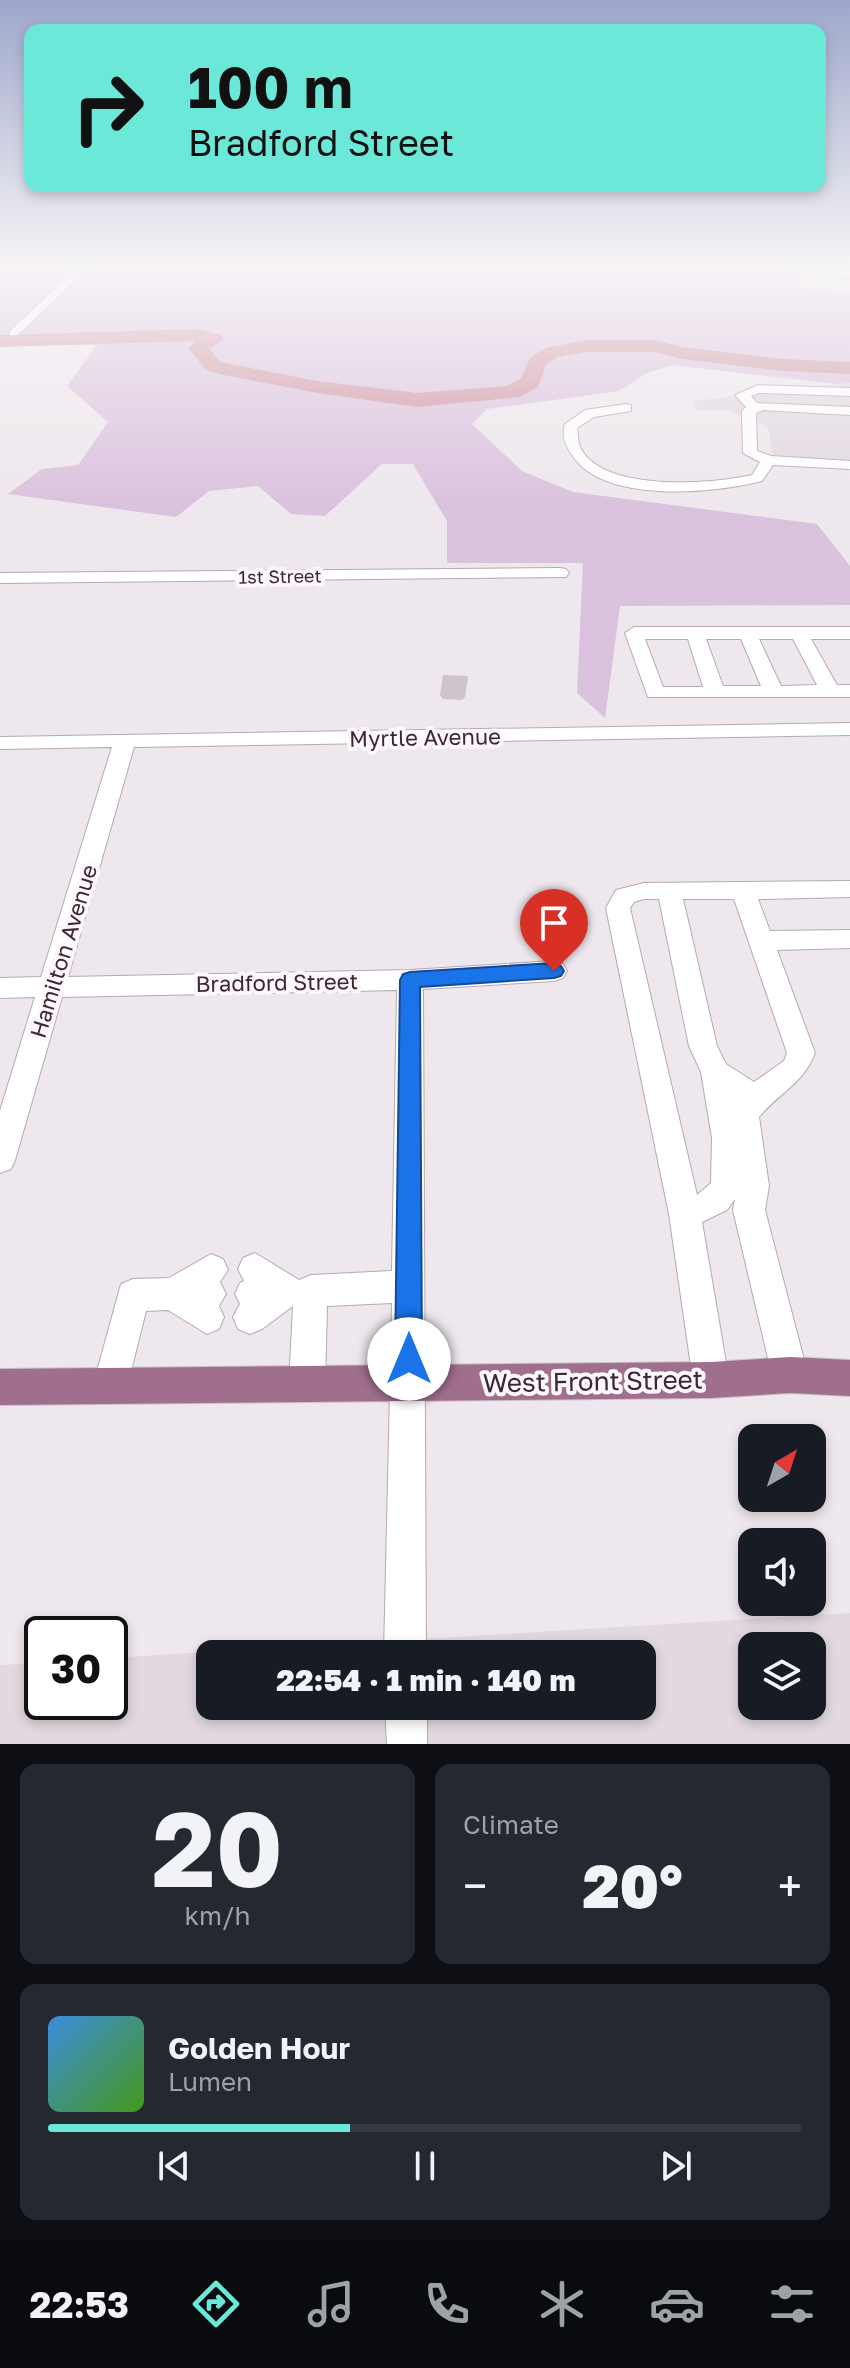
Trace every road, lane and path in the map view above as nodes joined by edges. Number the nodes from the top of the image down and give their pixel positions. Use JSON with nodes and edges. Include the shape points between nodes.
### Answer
{"nodes":[{"id":1,"x":850,"y":392,"type":"edge"},
{"id":2,"x":626,"y":408,"type":"dead end"},
{"id":3,"x":754,"y":408,"type":"junction"},
{"id":4,"x":850,"y":411,"type":"edge"},
{"id":5,"x":769,"y":460,"type":"junction"},
{"id":6,"x":850,"y":465,"type":"edge"},
{"id":7,"x":560,"y":573,"type":"dead end"},
{"id":8,"x":0,"y":578,"type":"edge"},
{"id":9,"x":695,"y":632,"type":"junction"},
{"id":10,"x":747,"y":632,"type":"junction"},
{"id":11,"x":799,"y":633,"type":"junction"},
{"id":12,"x":850,"y":633,"type":"edge"},
{"id":13,"x":840,"y":691,"type":"edge"},
{"id":14,"x":774,"y":692,"type":"junction"},
{"id":15,"x":715,"y":693,"type":"junction"},
{"id":16,"x":850,"y":729,"type":"edge"},
{"id":17,"x":125,"y":741,"type":"junction"},
{"id":18,"x":0,"y":743,"type":"edge"},
{"id":19,"x":850,"y":889,"type":"edge"},
{"id":20,"x":669,"y":891,"type":"junction"},
{"id":21,"x":743,"y":891,"type":"junction"},
{"id":22,"x":850,"y":939,"type":"edge"},
{"id":23,"x":760,"y":941,"type":"junction"},
{"id":24,"x":554,"y":971,"type":"dead end"},
{"id":25,"x":410,"y":980,"type":"junction"},
{"id":26,"x":52,"y":987,"type":"junction"},
{"id":27,"x":0,"y":988,"type":"edge"},
{"id":28,"x":715,"y":1072,"type":"junction"},
{"id":29,"x":757,"y":1099,"type":"junction"},
{"id":30,"x":0,"y":1160,"type":"edge"},
{"id":31,"x":685,"y":1214,"type":"junction"},
{"id":32,"x":409,"y":1286,"type":"junction"},
{"id":33,"x":209,"y":1294,"type":"dead end"},
{"id":34,"x":790,"y":1375,"type":"junction"},
{"id":35,"x":850,"y":1378,"type":"edge"},
{"id":36,"x":711,"y":1380,"type":"junction"},
{"id":37,"x":409,"y":1383,"type":"junction"},
{"id":38,"x":307,"y":1384,"type":"junction"},
{"id":39,"x":111,"y":1386,"type":"junction"},
{"id":40,"x":0,"y":1387,"type":"edge"},
{"id":41,"x":405,"y":1640,"type":"edge"}],
"edges":[{"from":1,"to":3,"type":"street","via":[[758,389],[742,395]]},
{"from":2,"to":5,"type":"street","via":[[590,413],[570,427],[569,442],[578,457],[607,475],[655,487],[714,486],[757,478]]},
{"from":3,"to":4,"type":"street"},
{"from":3,"to":5,"type":"street","via":[[749,411],[750,453]]},
{"from":5,"to":6,"type":"street"},
{"from":7,"to":8,"type":"street","name":"1st Street"},
{"from":9,"to":10,"type":"street"},
{"from":9,"to":15,"type":"street"},
{"from":9,"to":15,"type":"street","via":[[634,633],[655,693]]},
{"from":10,"to":11,"type":"street"},
{"from":10,"to":14,"type":"street"},
{"from":11,"to":12,"type":"street"},
{"from":11,"to":13,"type":"street"},
{"from":13,"to":14,"type":"street"},
{"from":14,"to":15,"type":"street"},
{"from":16,"to":17,"type":"street","name":"Myrtle Avenue"},
{"from":17,"to":18,"type":"street","name":"Myrtle Avenue"},
{"from":17,"to":26,"type":"street","name":"Hamilton Avenue"},
{"from":19,"to":21,"type":"street"},
{"from":20,"to":21,"type":"street"},
{"from":20,"to":28,"type":"street","via":[[703,1046]]},
{"from":20,"to":31,"type":"street","via":[[625,896],[618,908]]},
{"from":21,"to":23,"type":"street"},
{"from":22,"to":23,"type":"street"},
{"from":23,"to":29,"type":"street","via":[[801,1053],[795,1068]]},
{"from":24,"to":25,"type":"street","name":"Bradford Street"},
{"from":25,"to":26,"type":"street","name":"Bradford Street"},
{"from":25,"to":32,"type":"street"},
{"from":26,"to":27,"type":"street","name":"Bradford Street"},
{"from":26,"to":30,"type":"street","name":"Hamilton Avenue"},
{"from":28,"to":29,"type":"street"},
{"from":28,"to":31,"type":"street","via":[[729,1180],[722,1196]]},
{"from":29,"to":34,"type":"street","via":[[744,1114],[753,1186],[749,1210]]},
{"from":31,"to":36,"type":"street"},
{"from":32,"to":37,"type":"street"},
{"from":32,"to":38,"type":"street","via":[[270,1293]]},
{"from":33,"to":39,"type":"street","via":[[133,1295]]},
{"from":34,"to":35,"type":"main road","name":"West Front Street"},
{"from":34,"to":36,"type":"main road","name":"West Front Street"},
{"from":36,"to":37,"type":"main road","name":"West Front Street"},
{"from":37,"to":38,"type":"main road","name":"West Front Street"},
{"from":37,"to":41,"type":"street"},
{"from":38,"to":39,"type":"main road","name":"West Front Street"},
{"from":39,"to":40,"type":"main road","name":"West Front Street"}]}
